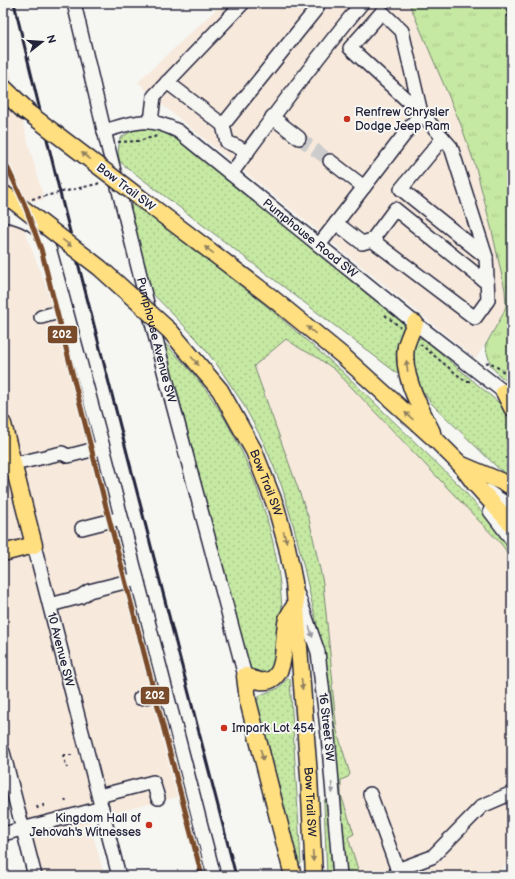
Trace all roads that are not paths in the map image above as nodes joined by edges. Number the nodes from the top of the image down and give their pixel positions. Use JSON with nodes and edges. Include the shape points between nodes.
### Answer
{"nodes":[{"id":1,"x":74,"y":3,"type":"edge"},
{"id":2,"x":243,"y":3,"type":"edge"},
{"id":3,"x":312,"y":3,"type":"edge"},
{"id":4,"x":355,"y":6,"type":"edge"},
{"id":5,"x":335,"y":36,"type":"junction"},
{"id":6,"x":350,"y":48,"type":"junction"},
{"id":7,"x":168,"y":82,"type":"junction"},
{"id":8,"x":3,"y":89,"type":"edge"},
{"id":9,"x":3,"y":93,"type":"edge"},
{"id":10,"x":26,"y":111,"type":"junction"},
{"id":11,"x":421,"y":113,"type":"junction"},
{"id":12,"x":272,"y":117,"type":"junction"},
{"id":13,"x":151,"y":122,"type":"junction"},
{"id":14,"x":223,"y":125,"type":"junction"},
{"id":15,"x":104,"y":131,"type":"junction"},
{"id":16,"x":299,"y":138,"type":"tunnel mouth"},
{"id":17,"x":443,"y":138,"type":"junction"},
{"id":18,"x":247,"y":153,"type":"junction"},
{"id":19,"x":330,"y":161,"type":"tunnel mouth"},
{"id":20,"x":231,"y":174,"type":"junction"},
{"id":21,"x":364,"y":188,"type":"junction"},
{"id":22,"x":3,"y":193,"type":"edge"},
{"id":23,"x":3,"y":215,"type":"edge"},
{"id":24,"x":336,"y":223,"type":"junction"},
{"id":25,"x":372,"y":240,"type":"junction"},
{"id":26,"x":319,"y":245,"type":"junction"},
{"id":27,"x":486,"y":257,"type":"junction"},
{"id":28,"x":487,"y":283,"type":"junction"},
{"id":29,"x":66,"y":310,"type":"junction"},
{"id":30,"x":41,"y":317,"type":"dead end"},
{"id":31,"x":409,"y":327,"type":"junction"},
{"id":32,"x":508,"y":394,"type":"edge"},
{"id":33,"x":512,"y":408,"type":"edge"},
{"id":34,"x":3,"y":424,"type":"edge"},
{"id":35,"x":436,"y":441,"type":"junction"},
{"id":36,"x":103,"y":447,"type":"junction"},
{"id":37,"x":14,"y":464,"type":"junction"},
{"id":38,"x":460,"y":464,"type":"junction"},
{"id":39,"x":475,"y":484,"type":"junction"},
{"id":40,"x":512,"y":486,"type":"edge"},
{"id":41,"x":512,"y":511,"type":"edge"},
{"id":42,"x":121,"y":518,"type":"junction"},
{"id":43,"x":512,"y":525,"type":"edge"},
{"id":44,"x":82,"y":528,"type":"dead end"},
{"id":45,"x":512,"y":540,"type":"edge"},
{"id":46,"x":34,"y":545,"type":"junction"},
{"id":47,"x":3,"y":553,"type":"edge"},
{"id":48,"x":137,"y":579,"type":"junction"},
{"id":49,"x":294,"y":582,"type":"junction"},
{"id":50,"x":295,"y":603,"type":"junction"},
{"id":51,"x":50,"y":605,"type":"junction"},
{"id":52,"x":245,"y":676,"type":"junction"},
{"id":53,"x":166,"y":692,"type":"junction"},
{"id":54,"x":140,"y":698,"type":"dead end"},
{"id":55,"x":3,"y":752,"type":"edge"},
{"id":56,"x":512,"y":793,"type":"edge"},
{"id":57,"x":370,"y":794,"type":"dead end"},
{"id":58,"x":158,"y":798,"type":"dead end"},
{"id":59,"x":101,"y":802,"type":"junction"},
{"id":60,"x":23,"y":828,"type":"junction"},
{"id":61,"x":3,"y":834,"type":"edge"},
{"id":62,"x":399,"y":873,"type":"edge"},
{"id":63,"x":35,"y":876,"type":"edge"},
{"id":64,"x":119,"y":876,"type":"edge"},
{"id":65,"x":214,"y":876,"type":"edge"},
{"id":66,"x":292,"y":876,"type":"edge"},
{"id":67,"x":314,"y":876,"type":"edge"},
{"id":68,"x":340,"y":876,"type":"edge"}],
"edges":[{"from":1,"to":15,"type":"street","name":"Pumphouse Avenue SW"},
{"from":2,"to":7,"type":"street"},
{"from":3,"to":14,"type":"street","via":[[317,8]]},
{"from":4,"to":5,"type":"street"},
{"from":5,"to":6,"type":"street"},
{"from":5,"to":12,"type":"street"},
{"from":6,"to":11,"type":"street"},
{"from":6,"to":11,"type":"street","via":[[382,12],[402,31]]},
{"from":7,"to":13,"type":"street","via":[[154,96]]},
{"from":7,"to":14,"type":"street"},
{"from":8,"to":10,"type":"highway"},
{"from":9,"to":10,"type":"main road","name":"Bow Trail SW"},
{"from":35,"to":10,"type":"main road","name":"Bow Trail SW","one_way":true,"bridge":true,"via":[[343,356],[271,297]]},
{"from":11,"to":17,"type":"street"},
{"from":11,"to":21,"type":"street"},
{"from":12,"to":16,"type":"street"},
{"from":12,"to":18,"type":"street"},
{"from":13,"to":15,"type":"street","name":"Pumphouse Road SW","via":[[134,122]]},
{"from":13,"to":20,"type":"street","name":"Pumphouse Road SW","via":[[168,126],[178,132]]},
{"from":14,"to":18,"type":"street","via":[[227,142]]},
{"from":15,"to":52,"type":"street","name":"Pumphouse Avenue SW","via":[[164,371]]},
{"from":17,"to":27,"type":"street","via":[[451,147]]},
{"from":17,"to":27,"type":"street","via":[[402,189]]},
{"from":18,"to":20,"type":"street"},
{"from":19,"to":21,"type":"street"},
{"from":20,"to":26,"type":"street","name":"Pumphouse Road SW"},
{"from":21,"to":24,"type":"street"},
{"from":22,"to":49,"type":"main road","name":"Bow Trail SW","one_way":true,"bridge":true,"via":[[100,268],[170,331],[220,390],[254,451],[276,507]]},
{"from":23,"to":29,"type":"street","via":[[30,223],[42,234],[50,251]]},
{"from":24,"to":25,"type":"street","via":[[362,243]]},
{"from":24,"to":26,"type":"street"},
{"from":25,"to":28,"type":"street","via":[[395,209]]},
{"from":25,"to":28,"type":"street","via":[[475,318],[488,300]]},
{"from":26,"to":31,"type":"street","name":"Pumphouse Road SW"},
{"from":27,"to":28,"type":"street"},
{"from":29,"to":30,"type":"street"},
{"from":29,"to":36,"type":"street"},
{"from":31,"to":32,"type":"street","name":"Pumphouse Road SW"},
{"from":35,"to":31,"type":"main road","one_way":true,"via":[[419,405],[406,367]]},
{"from":32,"to":33,"type":"main road"},
{"from":34,"to":37,"type":"main road","name":"10 Avenue SW"},
{"from":35,"to":38,"type":"main road","name":"Bow Trail SW"},
{"from":36,"to":37,"type":"street","via":[[68,456],[62,453]]},
{"from":36,"to":42,"type":"street"},
{"from":37,"to":46,"type":"main road","name":"10 Avenue SW"},
{"from":38,"to":39,"type":"main road","name":"Bow Trail SW"},
{"from":38,"to":40,"type":"main road"},
{"from":39,"to":41,"type":"street","via":[[502,501]]},
{"from":39,"to":43,"type":"main road","name":"Bow Trail SW"},
{"from":39,"to":45,"type":"street","via":[[483,501]]},
{"from":42,"to":44,"type":"street"},
{"from":42,"to":48,"type":"street"},
{"from":46,"to":47,"type":"main road"},
{"from":46,"to":51,"type":"street","name":"10 Avenue SW"},
{"from":48,"to":51,"type":"street","via":[[89,591],[80,597]]},
{"from":48,"to":53,"type":"street"},
{"from":49,"to":50,"type":"main road","name":"Bow Trail SW"},
{"from":49,"to":68,"type":"street","name":"16 Street SW","one_way":true,"via":[[318,652]]},
{"from":50,"to":52,"type":"main road","via":[[287,620],[280,669],[268,680],[260,681]]},
{"from":50,"to":67,"type":"main road","name":"Bow Trail SW","one_way":true},
{"from":51,"to":59,"type":"street","name":"10 Avenue SW"},
{"from":52,"to":66,"type":"main road","one_way":true,"via":[[248,701]]},
{"from":53,"to":54,"type":"street"},
{"from":53,"to":65,"type":"street"},
{"from":55,"to":60,"type":"street"},
{"from":56,"to":62,"type":"street","via":[[482,806],[432,856]]},
{"from":57,"to":62,"type":"street"},
{"from":58,"to":59,"type":"street","via":[[153,782]]},
{"from":59,"to":60,"type":"street"},
{"from":59,"to":64,"type":"street","name":"10 Avenue SW"},
{"from":60,"to":61,"type":"street"},
{"from":60,"to":63,"type":"street"}]}
